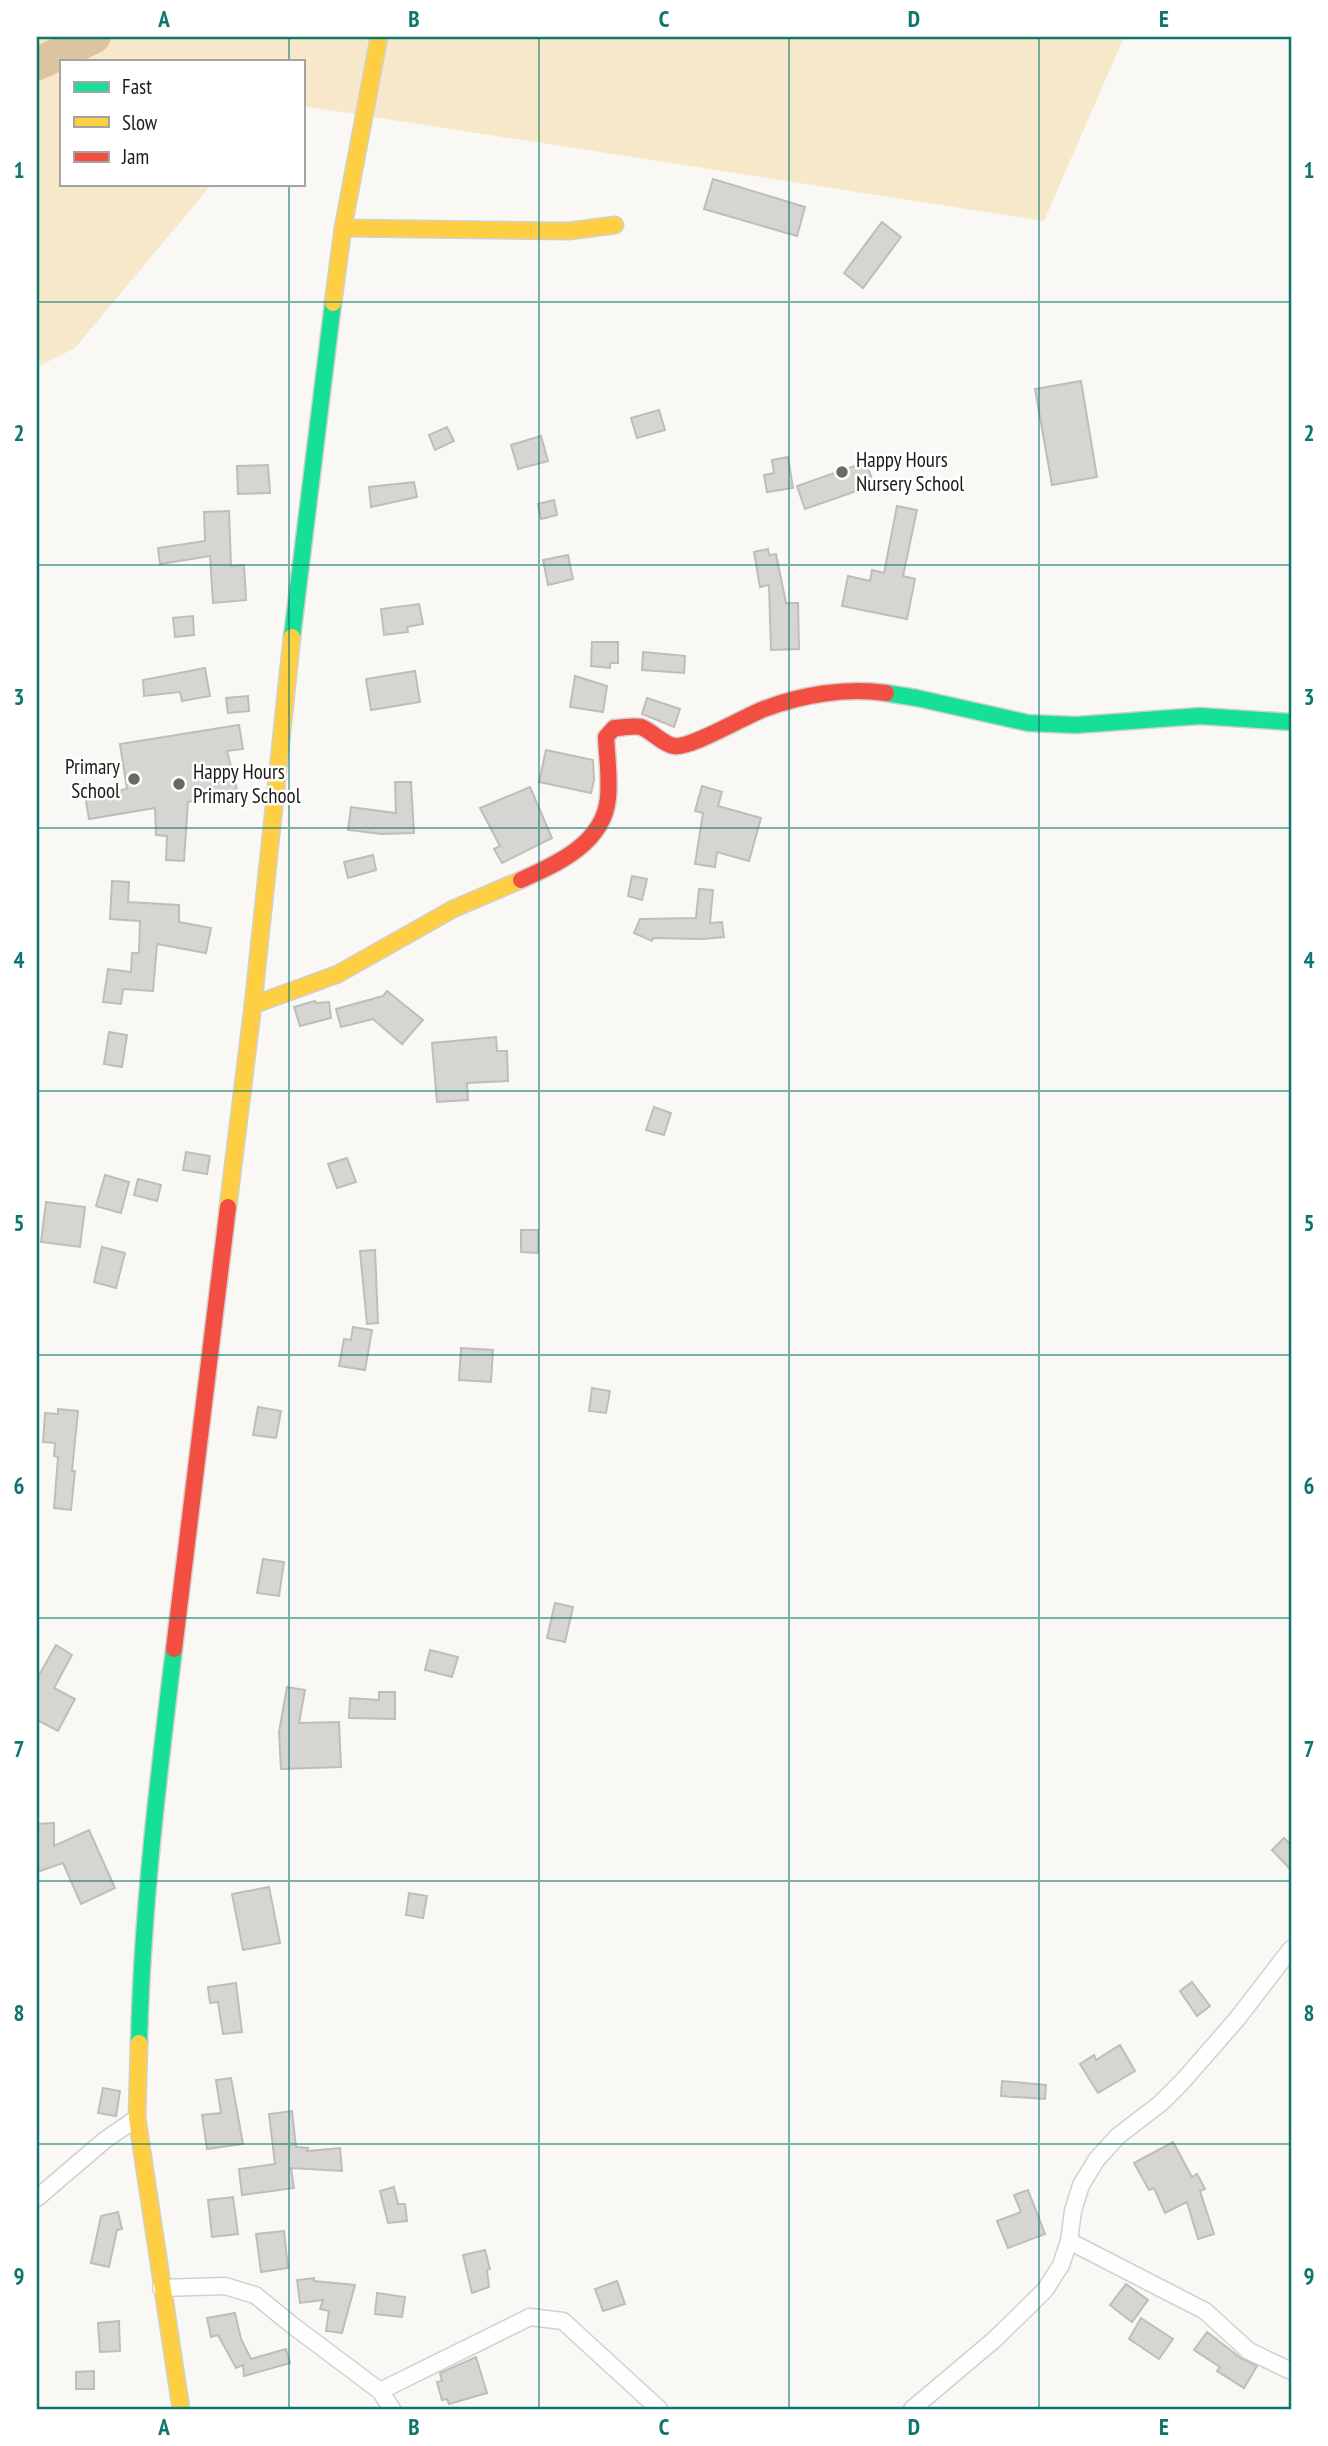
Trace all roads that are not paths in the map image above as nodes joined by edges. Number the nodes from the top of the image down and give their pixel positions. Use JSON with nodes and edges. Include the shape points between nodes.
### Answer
{"nodes":[{"id":1,"x":379,"y":37,"type":"edge"},
{"id":2,"x":615,"y":225,"type":"dead end"},
{"id":3,"x":343,"y":228,"type":"junction"},
{"id":4,"x":1291,"y":722,"type":"edge"},
{"id":5,"x":253,"y":1005,"type":"junction"},
{"id":6,"x":1291,"y":1950,"type":"edge"},
{"id":7,"x":137,"y":2118,"type":"junction"},
{"id":8,"x":37,"y":2198,"type":"edge"},
{"id":9,"x":1069,"y":2241,"type":"junction"},
{"id":10,"x":161,"y":2288,"type":"junction"},
{"id":11,"x":1291,"y":2371,"type":"edge"},
{"id":12,"x":380,"y":2391,"type":"junction"},
{"id":13,"x":181,"y":2409,"type":"edge"},
{"id":14,"x":392,"y":2409,"type":"edge"},
{"id":15,"x":659,"y":2409,"type":"edge"},
{"id":16,"x":912,"y":2409,"type":"edge"}],
"edges":[{"from":1,"to":3,"type":"street"},
{"from":2,"to":3,"type":"street","via":[[569,231]]},
{"from":3,"to":5,"type":"street","via":[[298,584]]},
{"from":4,"to":5,"type":"street","via":[[1200,716],[1076,725],[1028,723],[871,691],[792,700],[674,746],[640,727],[614,728],[606,737],[606,813],[597,831],[578,849],[450,911],[335,975]]},
{"from":5,"to":7,"type":"street","via":[[156,1797],[140,1999]]},
{"from":6,"to":9,"type":"street","via":[[1182,2082],[1097,2159],[1081,2185]]},
{"from":7,"to":8,"type":"street"},
{"from":7,"to":10,"type":"street"},
{"from":9,"to":11,"type":"street","via":[[1205,2311],[1249,2351]]},
{"from":9,"to":16,"type":"street","via":[[1045,2290]]},
{"from":10,"to":12,"type":"street","via":[[225,2286],[255,2295]]},
{"from":10,"to":13,"type":"street"},
{"from":12,"to":14,"type":"street"},
{"from":12,"to":15,"type":"street","via":[[530,2317],[563,2321]]}]}
